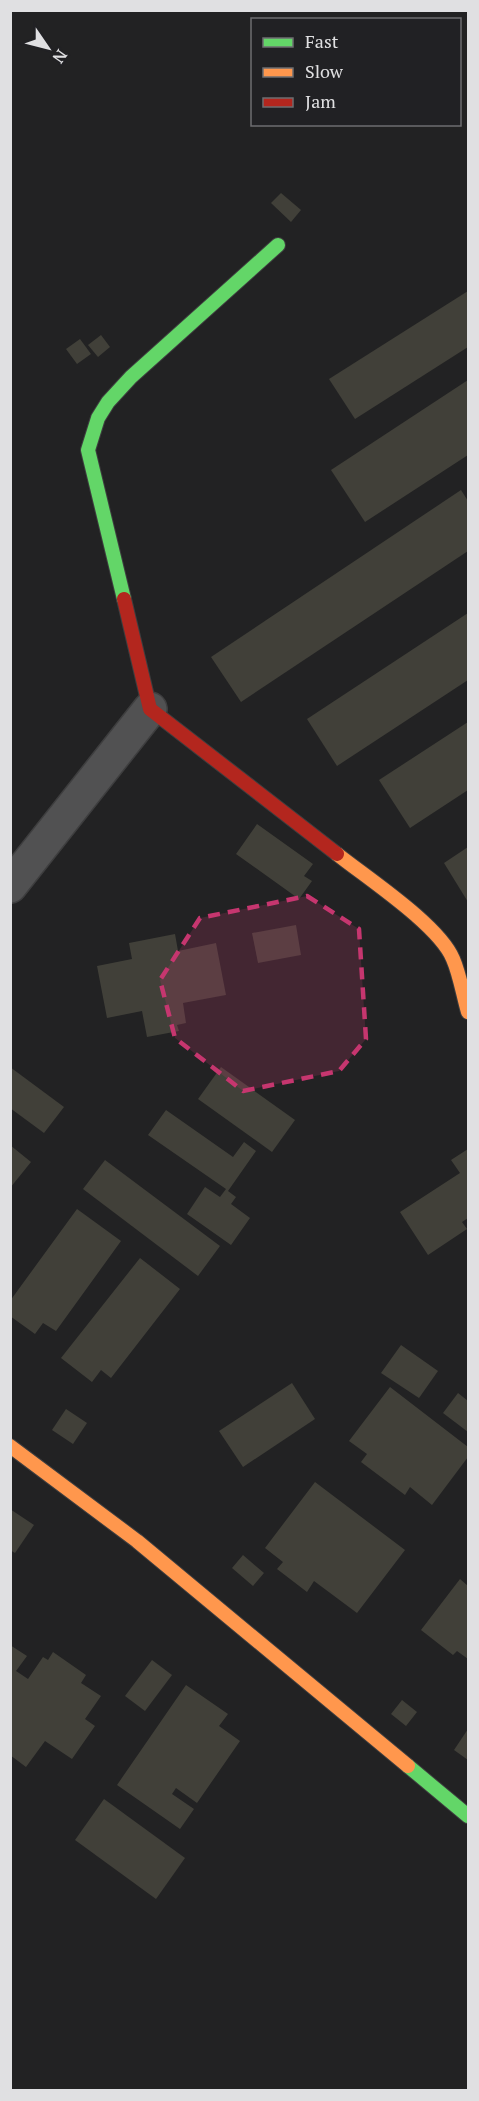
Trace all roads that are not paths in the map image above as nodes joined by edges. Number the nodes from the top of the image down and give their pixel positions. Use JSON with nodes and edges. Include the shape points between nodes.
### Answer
{"nodes":[{"id":1,"x":278,"y":245,"type":"dead end"},
{"id":2,"x":150,"y":709,"type":"junction"},
{"id":3,"x":10,"y":886,"type":"edge"},
{"id":4,"x":468,"y":1012,"type":"edge"},
{"id":5,"x":10,"y":1446,"type":"edge"},
{"id":6,"x":468,"y":1816,"type":"edge"}],
"edges":[{"from":1,"to":2,"type":"street","via":[[130,377],[98,418],[88,450]]},
{"from":2,"to":3,"type":"street"},
{"from":2,"to":4,"type":"street","via":[[440,938],[453,958]]},
{"from":5,"to":6,"type":"street","via":[[137,1541]]}]}
